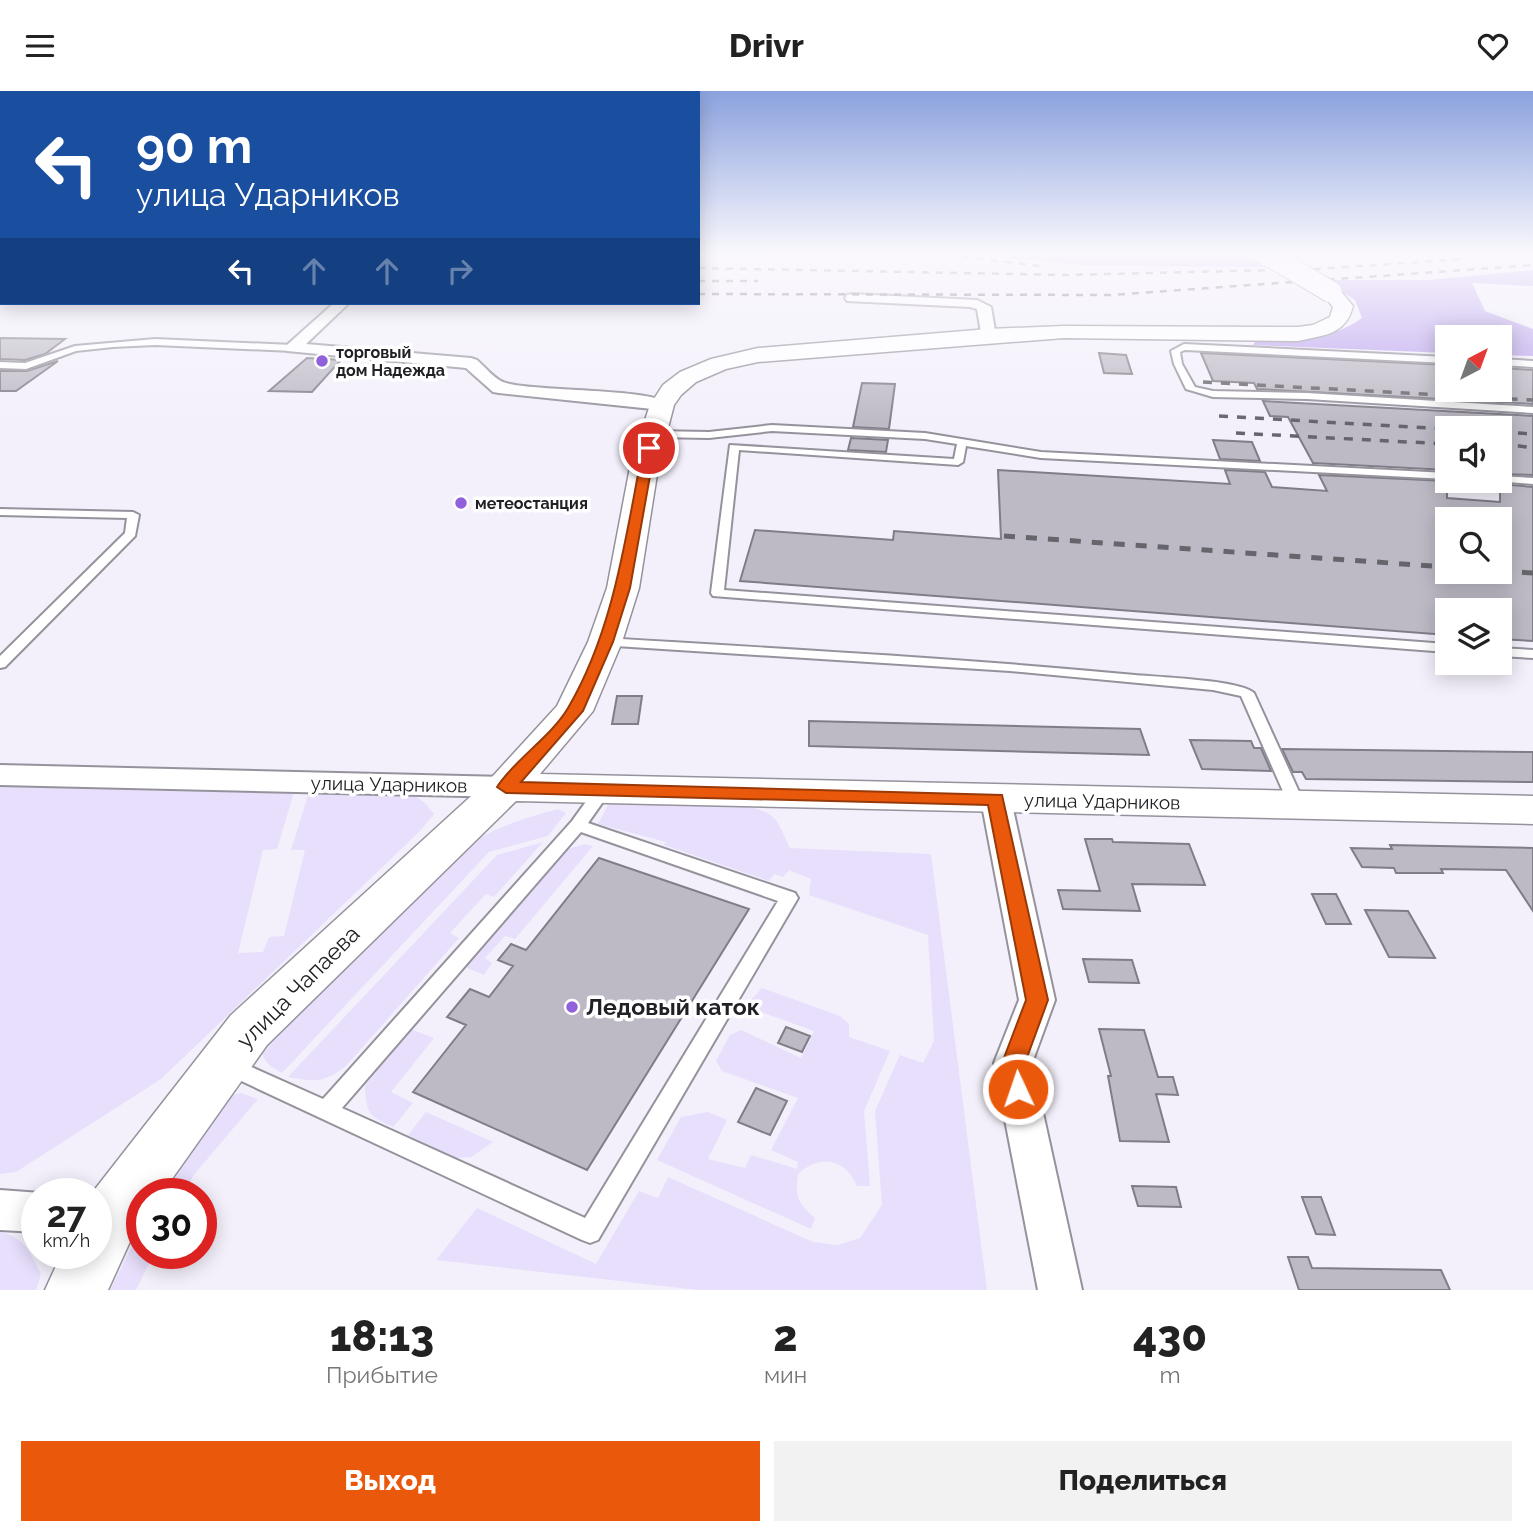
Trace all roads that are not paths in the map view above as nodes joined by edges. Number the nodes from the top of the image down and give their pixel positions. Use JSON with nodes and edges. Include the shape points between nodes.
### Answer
{"nodes":[{"id":1,"x":333,"y":311,"type":"edge"},
{"id":2,"x":985,"y":311,"type":"edge"},
{"id":3,"x":1342,"y":311,"type":"edge"},
{"id":4,"x":988,"y":336,"type":"junction"},
{"id":5,"x":293,"y":348,"type":"junction"},
{"id":6,"x":1435,"y":359,"type":"edge"},
{"id":7,"x":1512,"y":363,"type":"edge"},
{"id":8,"x":1533,"y":364,"type":"edge"},
{"id":9,"x":0,"y":365,"type":"edge"},
{"id":10,"x":662,"y":405,"type":"junction"},
{"id":11,"x":1533,"y":410,"type":"edge"},
{"id":12,"x":653,"y":434,"type":"junction"},
{"id":13,"x":962,"y":442,"type":"junction"},
{"id":14,"x":1435,"y":475,"type":"edge"},
{"id":15,"x":1512,"y":480,"type":"edge"},
{"id":16,"x":1533,"y":481,"type":"edge"},
{"id":17,"x":0,"y":512,"type":"edge"},
{"id":18,"x":605,"y":642,"type":"junction"},
{"id":19,"x":1435,"y":647,"type":"edge"},
{"id":20,"x":1512,"y":653,"type":"edge"},
{"id":21,"x":1533,"y":654,"type":"edge"},
{"id":22,"x":0,"y":664,"type":"edge"},
{"id":23,"x":0,"y":775,"type":"edge"},
{"id":24,"x":506,"y":787,"type":"junction"},
{"id":25,"x":605,"y":789,"type":"junction"},
{"id":26,"x":996,"y":800,"type":"junction"},
{"id":27,"x":1297,"y":804,"type":"junction"},
{"id":28,"x":1533,"y":810,"type":"edge"},
{"id":29,"x":578,"y":825,"type":"junction"},
{"id":30,"x":224,"y":1063,"type":"junction"},
{"id":31,"x":326,"y":1111,"type":"junction"},
{"id":32,"x":0,"y":1210,"type":"edge"},
{"id":33,"x":21,"y":1211,"type":"edge"},
{"id":34,"x":112,"y":1217,"type":"edge"},
{"id":35,"x":85,"y":1269,"type":"edge"},
{"id":36,"x":76,"y":1290,"type":"edge"},
{"id":37,"x":1059,"y":1290,"type":"edge"}],
"edges":[{"from":1,"to":5,"type":"street"},
{"from":2,"to":4,"type":"street"},
{"from":3,"to":4,"type":"main road","bridge":true,"via":[[1339,320],[1298,334],[1064,332]]},
{"from":4,"to":10,"type":"main road","via":[[742,358],[688,377]]},
{"from":5,"to":9,"type":"lane","via":[[155,342],[75,349],[26,366]]},
{"from":5,"to":10,"type":"street","via":[[471,363],[499,388]]},
{"from":6,"to":11,"type":"lane","via":[[1184,347],[1175,351],[1191,389],[1213,394]]},
{"from":7,"to":8,"type":"lane"},
{"from":10,"to":12,"type":"main road","name":"улица Чапаева"},
{"from":12,"to":13,"type":"lane","via":[[709,435],[772,428]]},
{"from":12,"to":18,"type":"main road","name":"улица Чапаева","via":[[623,588]]},
{"from":13,"to":14,"type":"lane","via":[[1041,455]]},
{"from":13,"to":19,"type":"lane","via":[[958,461],[734,447],[717,593]]},
{"from":15,"to":16,"type":"lane"},
{"from":17,"to":22,"type":"lane","via":[[132,515],[131,534]]},
{"from":18,"to":24,"type":"main road","name":"улица Чапаева","via":[[575,711]]},
{"from":18,"to":27,"type":"lane","via":[[1010,667],[1247,692]]},
{"from":20,"to":21,"type":"lane"},
{"from":23,"to":24,"type":"street","name":"улица Ударников"},
{"from":24,"to":25,"type":"main road","name":"улица Ударников"},
{"from":24,"to":30,"type":"main road","name":"улица Чапаева","via":[[249,1030]]},
{"from":25,"to":26,"type":"main road","name":"улица Ударников"},
{"from":25,"to":29,"type":"lane"},
{"from":26,"to":27,"type":"main road","name":"улица Ударников"},
{"from":26,"to":37,"type":"street","via":[[1037,1000],[1013,1063]]},
{"from":27,"to":28,"type":"main road","name":"улица Ударников"},
{"from":29,"to":31,"type":"lane"},
{"from":29,"to":31,"type":"lane","via":[[789,898],[590,1232]]},
{"from":30,"to":31,"type":"lane"},
{"from":30,"to":34,"type":"main road","name":"улица Чапаева"},
{"from":32,"to":33,"type":"street"},
{"from":35,"to":36,"type":"main road","name":"улица Чапаева"}]}
